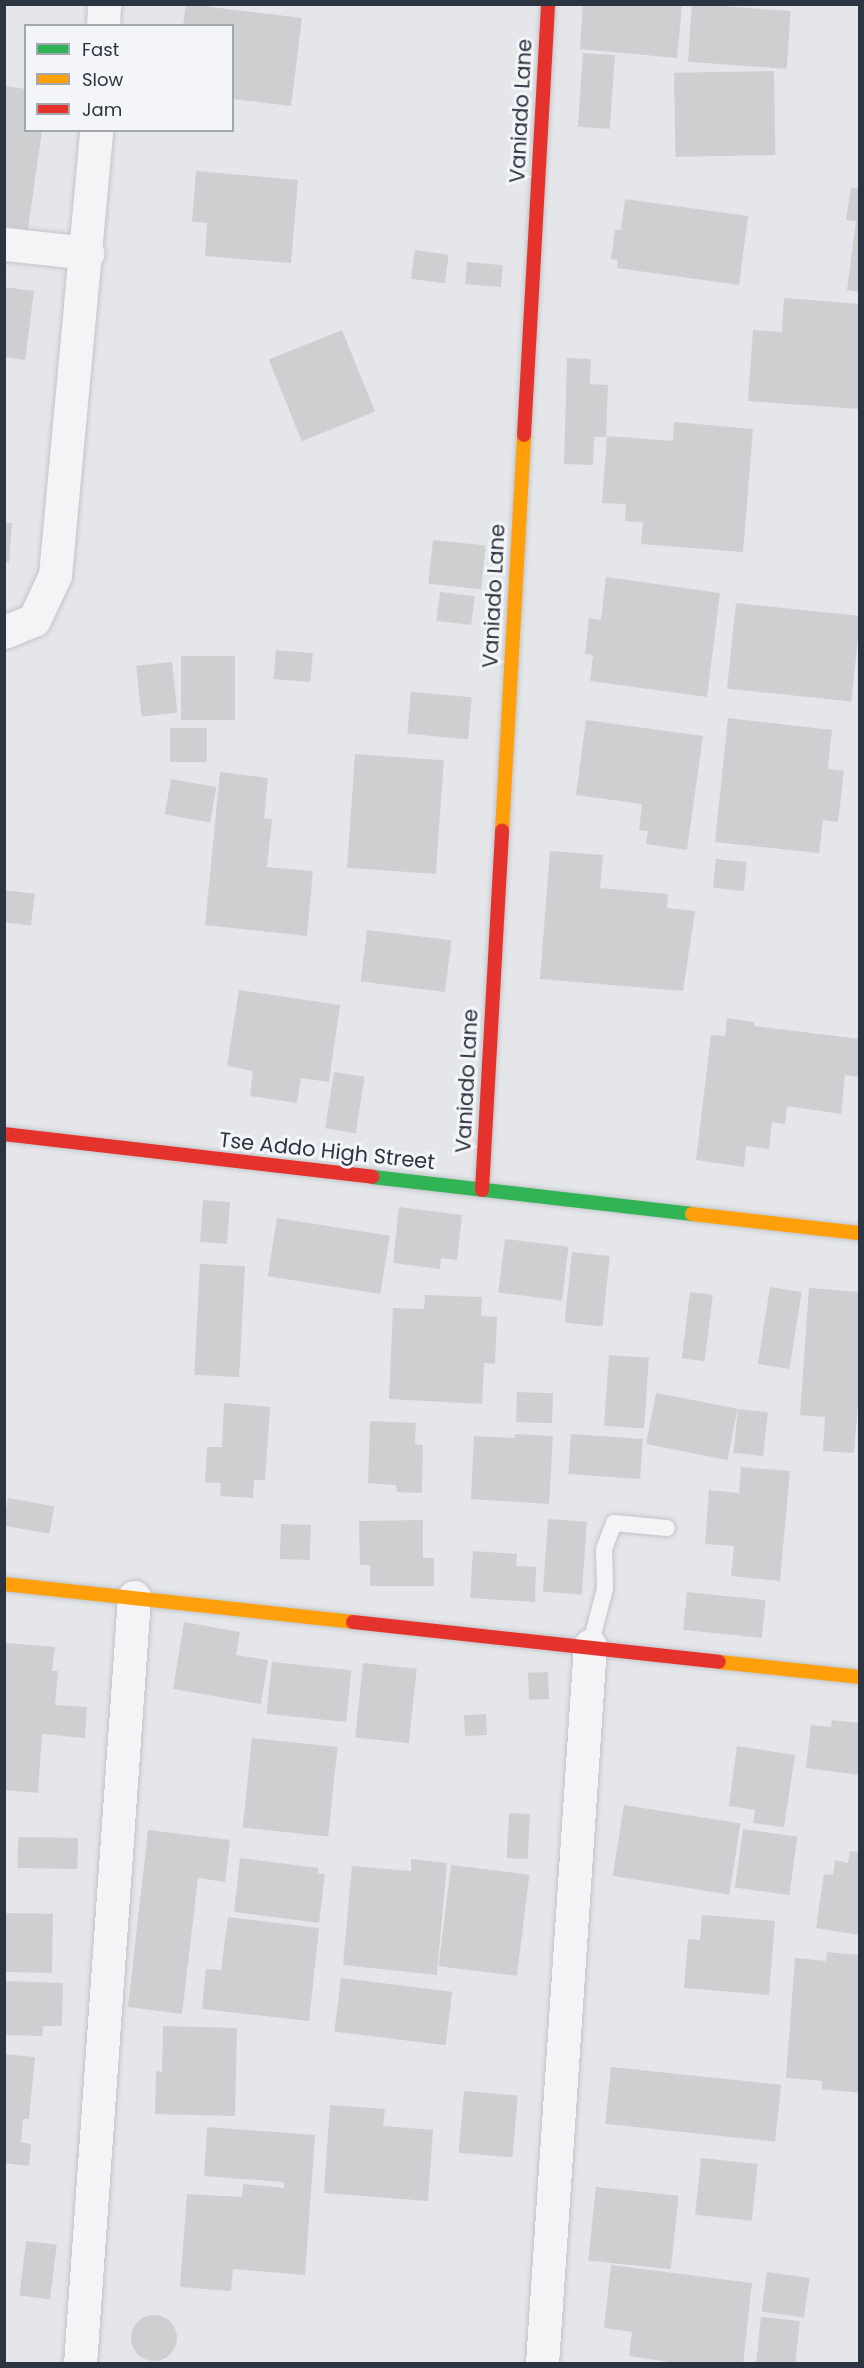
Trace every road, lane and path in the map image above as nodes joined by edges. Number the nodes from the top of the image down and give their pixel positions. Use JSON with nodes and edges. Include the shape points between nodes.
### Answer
{"nodes":[{"id":1,"x":104,"y":4,"type":"edge"},
{"id":2,"x":548,"y":4,"type":"edge"},
{"id":3,"x":103,"y":24,"type":"edge"},
{"id":4,"x":96,"y":132,"type":"edge"},
{"id":5,"x":4,"y":244,"type":"edge"},
{"id":6,"x":88,"y":253,"type":"junction"},
{"id":7,"x":4,"y":632,"type":"edge"},
{"id":8,"x":4,"y":1134,"type":"edge"},
{"id":9,"x":482,"y":1190,"type":"junction"},
{"id":10,"x":860,"y":1233,"type":"edge"},
{"id":11,"x":667,"y":1528,"type":"dead end"},
{"id":12,"x":4,"y":1584,"type":"edge"},
{"id":13,"x":134,"y":1597,"type":"junction"},
{"id":14,"x":590,"y":1646,"type":"junction"},
{"id":15,"x":860,"y":1677,"type":"edge"},
{"id":16,"x":80,"y":2364,"type":"edge"},
{"id":17,"x":542,"y":2364,"type":"edge"}],
"edges":[{"from":1,"to":3,"type":"street"},
{"from":2,"to":9,"type":"street","name":"Vaniado Lane"},
{"from":4,"to":6,"type":"street"},
{"from":5,"to":6,"type":"street"},
{"from":6,"to":7,"type":"street","via":[[55,575],[34,620]]},
{"from":8,"to":9,"type":"street","name":"Tse Addo High Street"},
{"from":9,"to":10,"type":"street","name":"Tse Addo High Street"},
{"from":11,"to":14,"type":"lane","via":[[614,1523],[604,1549],[605,1589]]},
{"from":12,"to":13,"type":"street"},
{"from":13,"to":14,"type":"street"},
{"from":13,"to":16,"type":"street"},
{"from":14,"to":15,"type":"street"},
{"from":14,"to":17,"type":"street"}]}
